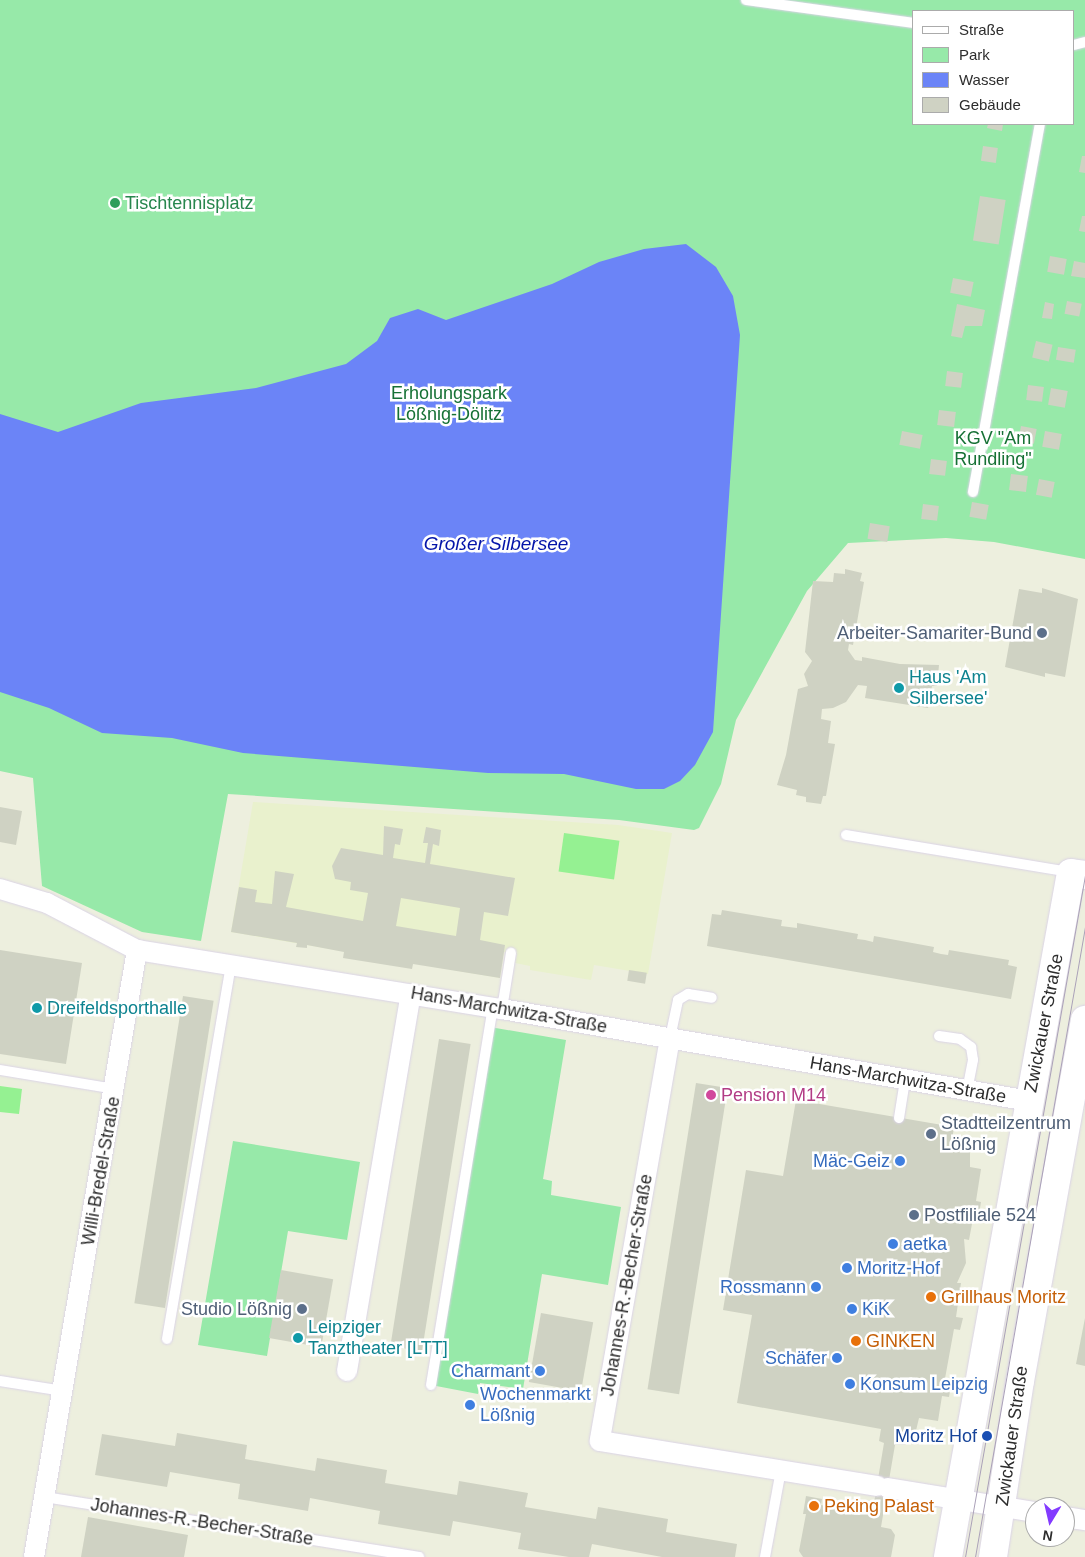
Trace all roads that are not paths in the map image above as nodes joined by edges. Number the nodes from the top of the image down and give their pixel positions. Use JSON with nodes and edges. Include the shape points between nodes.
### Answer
{"nodes":[{"id":1,"x":746,"y":0,"type":"edge"},
{"id":2,"x":912,"y":23,"type":"edge"},
{"id":3,"x":1040,"y":125,"type":"edge"},
{"id":4,"x":973,"y":492,"type":"dead end"},
{"id":5,"x":846,"y":835,"type":"dead end"},
{"id":6,"x":1078,"y":874,"type":"edge"},
{"id":7,"x":0,"y":888,"type":"edge"},
{"id":8,"x":138,"y":950,"type":"junction"},
{"id":9,"x":511,"y":953,"type":"dead end"},
{"id":10,"x":231,"y":965,"type":"junction"},
{"id":11,"x":412,"y":994,"type":"junction"},
{"id":12,"x":712,"y":998,"type":"dead end"},
{"id":13,"x":497,"y":1008,"type":"junction"},
{"id":14,"x":1085,"y":1020,"type":"edge"},
{"id":15,"x":939,"y":1036,"type":"dead end"},
{"id":16,"x":670,"y":1038,"type":"junction"},
{"id":17,"x":0,"y":1070,"type":"edge"},
{"id":18,"x":905,"y":1079,"type":"junction"},
{"id":19,"x":115,"y":1089,"type":"junction"},
{"id":20,"x":967,"y":1090,"type":"junction"},
{"id":21,"x":1029,"y":1101,"type":"junction"},
{"id":22,"x":899,"y":1118,"type":"dead end"},
{"id":23,"x":167,"y":1339,"type":"dead end"},
{"id":24,"x":347,"y":1371,"type":"dead end"},
{"id":25,"x":0,"y":1381,"type":"edge"},
{"id":26,"x":431,"y":1386,"type":"dead end"},
{"id":27,"x":63,"y":1391,"type":"junction"},
{"id":28,"x":780,"y":1470,"type":"junction"},
{"id":29,"x":45,"y":1497,"type":"junction"},
{"id":30,"x":957,"y":1499,"type":"junction"},
{"id":31,"x":1002,"y":1506,"type":"junction"},
{"id":32,"x":1025,"y":1510,"type":"edge"},
{"id":33,"x":34,"y":1557,"type":"edge"},
{"id":34,"x":419,"y":1557,"type":"edge"},
{"id":35,"x":766,"y":1557,"type":"edge"},
{"id":36,"x":948,"y":1557,"type":"edge"},
{"id":37,"x":993,"y":1557,"type":"edge"}],
"edges":[{"from":1,"to":2,"type":"lane"},
{"from":3,"to":4,"type":"lane"},
{"from":5,"to":6,"type":"lane"},
{"from":6,"to":21,"type":"main road","name":"Zwickauer Straße"},
{"from":7,"to":8,"type":"street","name":"Hans-Marchwitza-Straße","via":[[47,903]]},
{"from":8,"to":10,"type":"street","name":"Hans-Marchwitza-Straße"},
{"from":8,"to":19,"type":"street","name":"Willi-Bredel-Straße"},
{"from":9,"to":13,"type":"lane"},
{"from":10,"to":11,"type":"street","name":"Hans-Marchwitza-Straße"},
{"from":10,"to":23,"type":"lane"},
{"from":11,"to":13,"type":"street","name":"Hans-Marchwitza-Straße"},
{"from":11,"to":24,"type":"street"},
{"from":12,"to":16,"type":"lane","via":[[688,994],[678,1000]]},
{"from":13,"to":16,"type":"street","name":"Hans-Marchwitza-Straße"},
{"from":13,"to":26,"type":"lane"},
{"from":14,"to":31,"type":"main road","name":"Zwickauer Straße","via":[[1020,1381]]},
{"from":15,"to":20,"type":"lane","via":[[960,1039],[972,1047]]},
{"from":16,"to":18,"type":"street","name":"Hans-Marchwitza-Straße"},
{"from":16,"to":28,"type":"street","name":"Johannes-R.-Becher-Straße","via":[[600,1441]]},
{"from":17,"to":19,"type":"lane"},
{"from":18,"to":20,"type":"street","name":"Hans-Marchwitza-Straße"},
{"from":18,"to":22,"type":"lane"},
{"from":19,"to":27,"type":"street","name":"Willi-Bredel-Straße"},
{"from":20,"to":21,"type":"street","name":"Hans-Marchwitza-Straße"},
{"from":21,"to":30,"type":"main road","name":"Zwickauer Straße"},
{"from":25,"to":27,"type":"lane"},
{"from":27,"to":29,"type":"street","name":"Willi-Bredel-Straße"},
{"from":28,"to":30,"type":"street","name":"Johannes-R.-Becher-Straße"},
{"from":28,"to":35,"type":"lane"},
{"from":29,"to":33,"type":"street","name":"Willi-Bredel-Straße"},
{"from":29,"to":34,"type":"lane","name":"Johannes-R.-Becher-Straße"},
{"from":30,"to":31,"type":"street","name":"Johannes-R.-Becher-Straße"},
{"from":30,"to":36,"type":"main road","name":"Zwickauer Straße"},
{"from":31,"to":32,"type":"street","name":"Johannes-R.-Becher-Straße"},
{"from":31,"to":37,"type":"main road","name":"Zwickauer Straße"}]}
